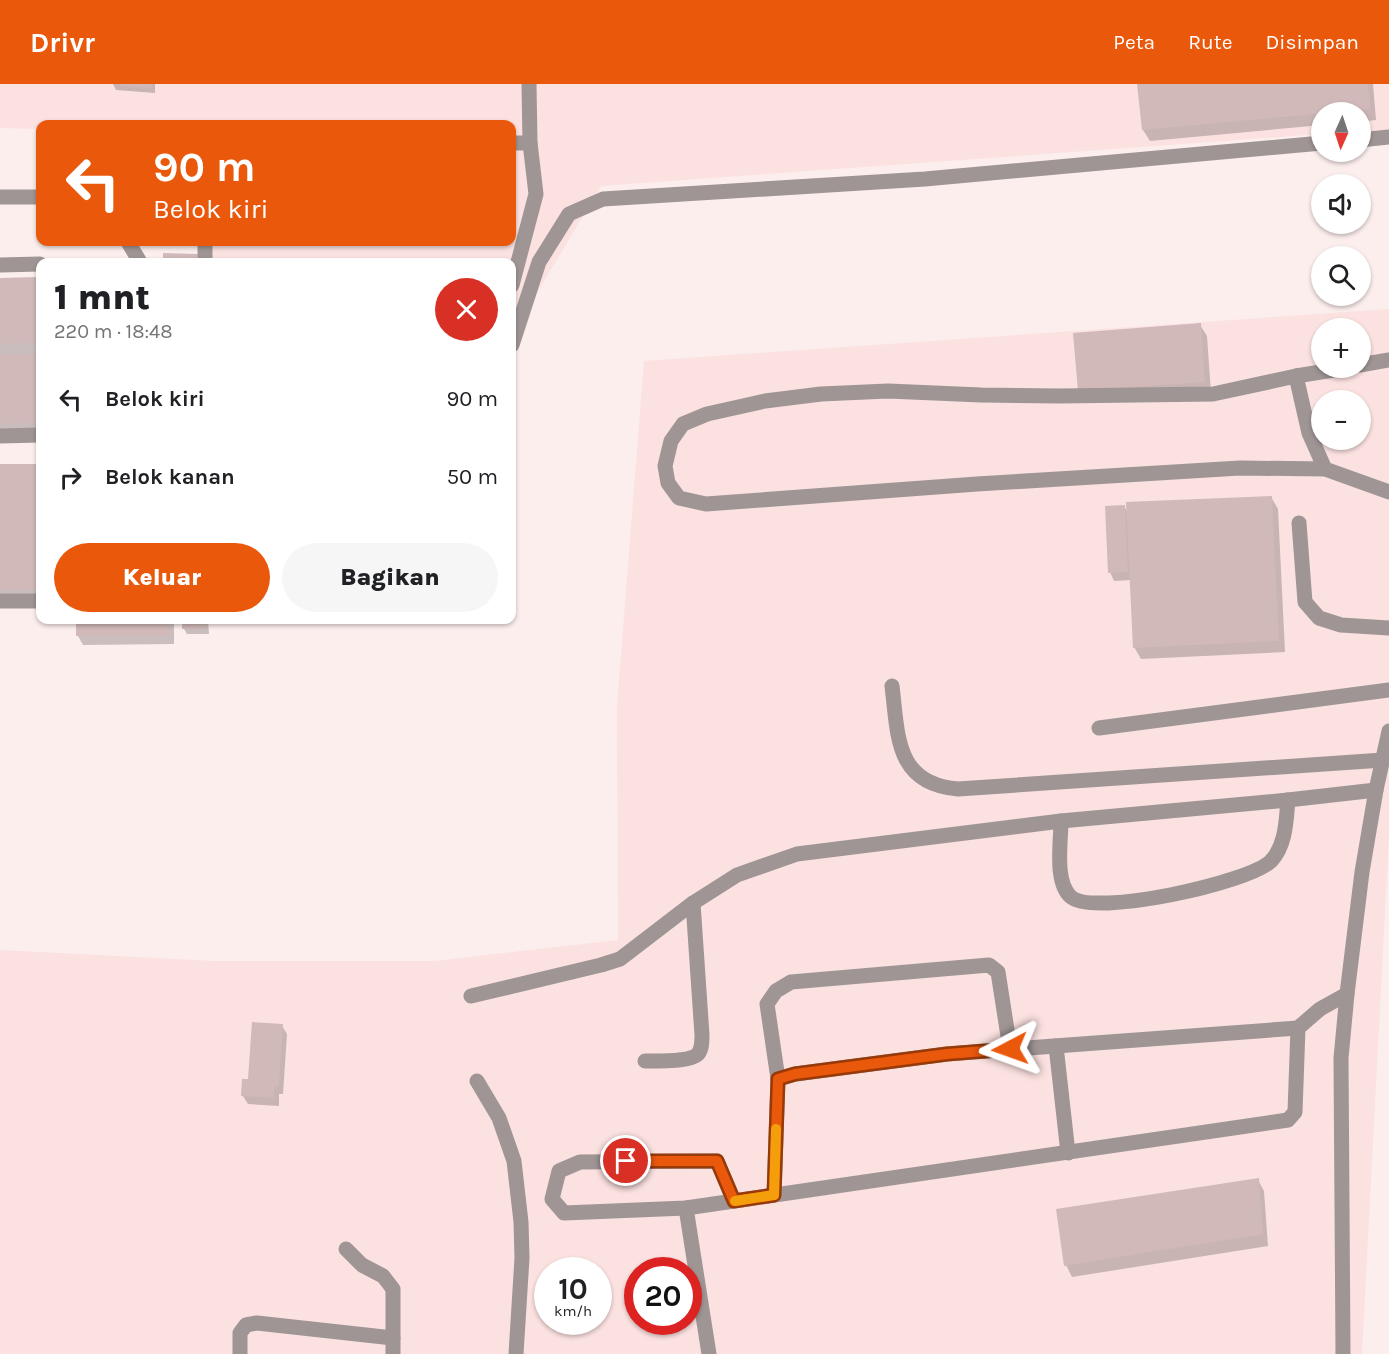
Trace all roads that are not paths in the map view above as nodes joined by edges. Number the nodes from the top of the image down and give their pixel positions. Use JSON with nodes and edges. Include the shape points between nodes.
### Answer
{"nodes":[{"id":1,"x":529,"y":84,"type":"edge"},
{"id":2,"x":1389,"y":137,"type":"edge"},
{"id":3,"x":1371,"y":139,"type":"edge"},
{"id":4,"x":516,"y":143,"type":"edge"},
{"id":5,"x":530,"y":143,"type":"junction"},
{"id":6,"x":1311,"y":144,"type":"edge"},
{"id":7,"x":0,"y":197,"type":"edge"},
{"id":8,"x":36,"y":197,"type":"edge"},
{"id":9,"x":36,"y":264,"type":"edge"},
{"id":10,"x":0,"y":265,"type":"edge"},
{"id":11,"x":516,"y":270,"type":"edge"},
{"id":12,"x":516,"y":333,"type":"edge"},
{"id":13,"x":1389,"y":360,"type":"edge"},
{"id":14,"x":1371,"y":363,"type":"edge"},
{"id":15,"x":1311,"y":374,"type":"edge"},
{"id":16,"x":1296,"y":376,"type":"junction"},
{"id":17,"x":36,"y":435,"type":"edge"},
{"id":18,"x":0,"y":436,"type":"edge"},
{"id":19,"x":1325,"y":469,"type":"junction"},
{"id":20,"x":1389,"y":492,"type":"edge"},
{"id":21,"x":1299,"y":523,"type":"dead end"},
{"id":22,"x":0,"y":601,"type":"edge"},
{"id":23,"x":36,"y":601,"type":"edge"},
{"id":24,"x":1389,"y":628,"type":"edge"},
{"id":25,"x":892,"y":686,"type":"dead end"},
{"id":26,"x":1389,"y":690,"type":"edge"},
{"id":27,"x":1099,"y":729,"type":"dead end"},
{"id":28,"x":1389,"y":731,"type":"edge"},
{"id":29,"x":1383,"y":760,"type":"junction"},
{"id":30,"x":1376,"y":790,"type":"junction"},
{"id":31,"x":1288,"y":800,"type":"junction"},
{"id":32,"x":1061,"y":821,"type":"junction"},
{"id":33,"x":693,"y":903,"type":"junction"},
{"id":34,"x":1347,"y":994,"type":"junction"},
{"id":35,"x":471,"y":996,"type":"dead end"},
{"id":36,"x":1298,"y":1028,"type":"junction"},
{"id":37,"x":1056,"y":1046,"type":"junction"},
{"id":38,"x":1010,"y":1049,"type":"junction"},
{"id":39,"x":645,"y":1061,"type":"dead end"},
{"id":40,"x":778,"y":1079,"type":"junction"},
{"id":41,"x":477,"y":1081,"type":"dead end"},
{"id":42,"x":1068,"y":1153,"type":"junction"},
{"id":43,"x":774,"y":1195,"type":"junction"},
{"id":44,"x":734,"y":1201,"type":"junction"},
{"id":45,"x":686,"y":1208,"type":"junction"},
{"id":46,"x":346,"y":1249,"type":"dead end"},
{"id":47,"x":393,"y":1338,"type":"junction"},
{"id":48,"x":240,"y":1354,"type":"edge"},
{"id":49,"x":393,"y":1354,"type":"edge"},
{"id":50,"x":516,"y":1354,"type":"edge"},
{"id":51,"x":709,"y":1354,"type":"edge"},
{"id":52,"x":1343,"y":1354,"type":"edge"}],
"edges":[{"from":1,"to":5,"type":"street"},
{"from":2,"to":3,"type":"street"},
{"from":4,"to":5,"type":"street"},
{"from":5,"to":11,"type":"street","via":[[536,194]]},
{"from":6,"to":12,"type":"street","via":[[925,179],[603,199],[569,213],[539,262]]},
{"from":7,"to":8,"type":"street"},
{"from":9,"to":10,"type":"street"},
{"from":13,"to":14,"type":"street"},
{"from":15,"to":16,"type":"street"},
{"from":16,"to":19,"type":"street","via":[[1309,433]]},
{"from":16,"to":19,"type":"street","via":[[1213,394],[1048,396],[888,391],[765,401],[707,414],[683,424],[671,441],[665,466],[668,483],[679,498],[706,504],[1131,474],[1240,468]]},
{"from":17,"to":18,"type":"street"},
{"from":19,"to":20,"type":"street"},
{"from":21,"to":24,"type":"street","via":[[1305,602],[1319,618],[1341,626]]},
{"from":22,"to":23,"type":"street"},
{"from":25,"to":29,"type":"street","via":[[904,759],[922,780],[940,788]]},
{"from":26,"to":27,"type":"street"},
{"from":28,"to":29,"type":"street"},
{"from":29,"to":30,"type":"street"},
{"from":30,"to":31,"type":"street"},
{"from":30,"to":34,"type":"street"},
{"from":31,"to":32,"type":"street"},
{"from":31,"to":32,"type":"street","via":[[1286,828],[1270,862],[1211,886],[1116,902],[1087,904],[1071,897],[1059,874]]},
{"from":32,"to":33,"type":"street","via":[[797,854],[737,875]]},
{"from":33,"to":35,"type":"street","via":[[621,959]]},
{"from":33,"to":39,"type":"street","via":[[701,1048],[690,1058]]},
{"from":34,"to":36,"type":"street","via":[[1320,1009]]},
{"from":34,"to":52,"type":"street","via":[[1341,1058]]},
{"from":36,"to":37,"type":"street"},
{"from":36,"to":42,"type":"street","via":[[1295,1112],[1288,1120]]},
{"from":37,"to":38,"type":"street"},
{"from":37,"to":42,"type":"street"},
{"from":38,"to":40,"type":"street","via":[[947,1054]]},
{"from":38,"to":40,"type":"street","via":[[998,972],[989,965],[791,982],[776,991],[767,1004]]},
{"from":40,"to":43,"type":"street"},
{"from":41,"to":50,"type":"street","via":[[499,1118],[514,1161],[522,1258]]},
{"from":42,"to":43,"type":"street"},
{"from":43,"to":44,"type":"street"},
{"from":44,"to":45,"type":"street"},
{"from":44,"to":45,"type":"street","via":[[717,1161],[580,1162],[559,1171],[552,1199],[564,1213]]},
{"from":45,"to":51,"type":"street"},
{"from":46,"to":47,"type":"street","via":[[362,1265],[383,1276],[393,1289]]},
{"from":47,"to":48,"type":"street","via":[[246,1324],[240,1333]]},
{"from":47,"to":49,"type":"street"}]}
